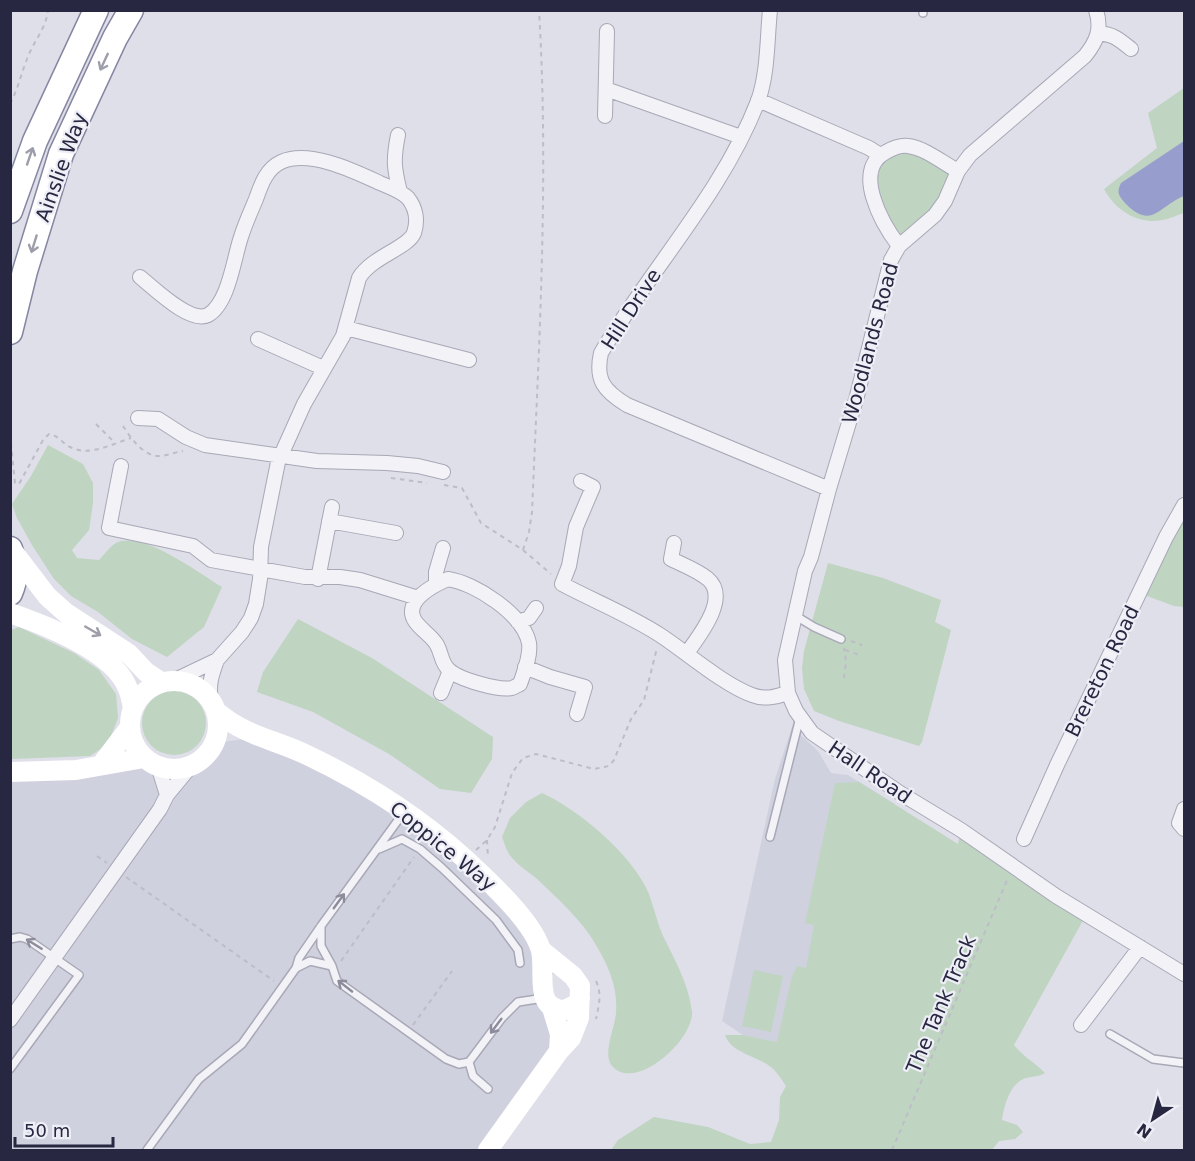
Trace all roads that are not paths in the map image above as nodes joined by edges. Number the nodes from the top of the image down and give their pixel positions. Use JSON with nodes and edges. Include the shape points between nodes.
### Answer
{"nodes":[{"id":1,"x":96,"y":10,"type":"edge"},
{"id":2,"x":131,"y":10,"type":"edge"},
{"id":3,"x":770,"y":10,"type":"edge"},
{"id":4,"x":1096,"y":10,"type":"edge"},
{"id":5,"x":607,"y":31,"type":"dead end"},
{"id":6,"x":1098,"y":34,"type":"junction"},
{"id":7,"x":1131,"y":49,"type":"dead end"},
{"id":8,"x":606,"y":88,"type":"junction"},
{"id":9,"x":758,"y":100,"type":"junction"},
{"id":10,"x":605,"y":116,"type":"dead end"},
{"id":11,"x":398,"y":135,"type":"dead end"},
{"id":12,"x":741,"y":137,"type":"junction"},
{"id":13,"x":880,"y":155,"type":"junction"},
{"id":14,"x":958,"y":171,"type":"junction"},
{"id":15,"x":400,"y":192,"type":"junction"},
{"id":16,"x":10,"y":211,"type":"edge"},
{"id":17,"x":899,"y":246,"type":"junction"},
{"id":18,"x":140,"y":277,"type":"dead end"},
{"id":19,"x":346,"y":328,"type":"junction"},
{"id":20,"x":10,"y":332,"type":"edge"},
{"id":21,"x":258,"y":339,"type":"dead end"},
{"id":22,"x":469,"y":360,"type":"dead end"},
{"id":23,"x":323,"y":368,"type":"junction"},
{"id":24,"x":138,"y":418,"type":"dead end"},
{"id":25,"x":279,"y":458,"type":"junction"},
{"id":26,"x":121,"y":466,"type":"dead end"},
{"id":27,"x":441,"y":478,"type":"road end"},
{"id":28,"x":581,"y":481,"type":"dead end"},
{"id":29,"x":829,"y":489,"type":"junction"},
{"id":30,"x":1185,"y":505,"type":"edge"},
{"id":31,"x":396,"y":533,"type":"dead end"},
{"id":32,"x":674,"y":543,"type":"dead end"},
{"id":33,"x":10,"y":548,"type":"edge"},
{"id":34,"x":443,"y":549,"type":"dead end"},
{"id":35,"x":260,"y":569,"type":"junction"},
{"id":36,"x":318,"y":579,"type":"junction"},
{"id":37,"x":436,"y":584,"type":"junction"},
{"id":38,"x":10,"y":593,"type":"edge"},
{"id":39,"x":418,"y":598,"type":"junction"},
{"id":40,"x":536,"y":608,"type":"dead end"},
{"id":41,"x":10,"y":613,"type":"edge"},
{"id":42,"x":796,"y":616,"type":"junction"},
{"id":43,"x":518,"y":622,"type":"junction"},
{"id":44,"x":841,"y":639,"type":"road end"},
{"id":45,"x":687,"y":653,"type":"junction"},
{"id":46,"x":217,"y":660,"type":"junction"},
{"id":47,"x":525,"y":667,"type":"junction"},
{"id":48,"x":450,"y":671,"type":"junction"},
{"id":49,"x":168,"y":681,"type":"junction"},
{"id":50,"x":441,"y":693,"type":"dead end"},
{"id":51,"x":788,"y":693,"type":"junction"},
{"id":52,"x":214,"y":706,"type":"junction"},
{"id":53,"x":577,"y":714,"type":"dead end"},
{"id":54,"x":131,"y":717,"type":"junction"},
{"id":55,"x":800,"y":717,"type":"junction"},
{"id":56,"x":258,"y":737,"type":"junction"},
{"id":57,"x":212,"y":747,"type":"junction"},
{"id":58,"x":151,"y":762,"type":"junction"},
{"id":59,"x":101,"y":765,"type":"junction"},
{"id":60,"x":191,"y":766,"type":"junction"},
{"id":61,"x":10,"y":772,"type":"edge"},
{"id":62,"x":167,"y":795,"type":"junction"},
{"id":63,"x":1185,"y":809,"type":"edge"},
{"id":64,"x":405,"y":810,"type":"junction"},
{"id":65,"x":1185,"y":829,"type":"edge"},
{"id":66,"x":770,"y":837,"type":"dead end"},
{"id":67,"x":1024,"y":839,"type":"dead end"},
{"id":68,"x":377,"y":850,"type":"junction"},
{"id":69,"x":321,"y":926,"type":"junction"},
{"id":70,"x":10,"y":939,"type":"edge"},
{"id":71,"x":1140,"y":947,"type":"junction"},
{"id":72,"x":541,"y":950,"type":"junction"},
{"id":73,"x":54,"y":958,"type":"junction"},
{"id":74,"x":520,"y":963,"type":"dead end"},
{"id":75,"x":296,"y":968,"type":"junction"},
{"id":76,"x":333,"y":968,"type":"junction"},
{"id":77,"x":568,"y":973,"type":"junction"},
{"id":78,"x":1185,"y":974,"type":"edge"},
{"id":79,"x":547,"y":997,"type":"junction"},
{"id":80,"x":580,"y":998,"type":"junction"},
{"id":81,"x":10,"y":1020,"type":"edge"},
{"id":82,"x":1081,"y":1025,"type":"dead end"},
{"id":83,"x":1110,"y":1034,"type":"dead end"},
{"id":84,"x":559,"y":1051,"type":"junction"},
{"id":85,"x":470,"y":1062,"type":"junction"},
{"id":86,"x":1185,"y":1063,"type":"edge"},
{"id":87,"x":10,"y":1069,"type":"edge"},
{"id":88,"x":488,"y":1089,"type":"dead end"},
{"id":89,"x":147,"y":1150,"type":"edge"},
{"id":90,"x":488,"y":1150,"type":"edge"}],
"edges":[{"from":16,"to":1,"type":"highway","name":"Ainslie Way","one_way":true,"via":[[35,141]]},
{"from":2,"to":20,"type":"highway","name":"Ainslie Way","one_way":true,"via":[[61,154]]},
{"from":3,"to":9,"type":"street","name":"Hill Drive","via":[[764,78]]},
{"from":4,"to":6,"type":"street"},
{"from":5,"to":8,"type":"street"},
{"from":6,"to":7,"type":"street","via":[[1116,38]]},
{"from":6,"to":14,"type":"street","name":"Woodlands Road","via":[[1073,68],[970,155]]},
{"from":8,"to":10,"type":"street"},
{"from":8,"to":12,"type":"street"},
{"from":9,"to":12,"type":"street","name":"Hill Drive"},
{"from":9,"to":13,"type":"street"},
{"from":11,"to":15,"type":"street","via":[[393,157]]},
{"from":12,"to":29,"type":"street","name":"Hill Drive","via":[[710,194],[601,353],[599,376],[605,388],[627,405]]},
{"from":13,"to":14,"type":"street","via":[[905,145]]},
{"from":13,"to":17,"type":"street","via":[[871,175],[871,189],[886,229]]},
{"from":14,"to":17,"type":"street","name":"Woodlands Road","via":[[935,215]]},
{"from":15,"to":18,"type":"street","via":[[328,162],[301,158],[280,162],[262,181],[240,238],[230,280],[209,314],[189,314]]},
{"from":15,"to":19,"type":"street","via":[[415,212],[413,235],[363,272]]},
{"from":17,"to":29,"type":"street","name":"Woodlands Road","via":[[891,260]]},
{"from":19,"to":22,"type":"street"},
{"from":19,"to":23,"type":"street"},
{"from":21,"to":23,"type":"street"},
{"from":23,"to":25,"type":"street"},
{"from":24,"to":25,"type":"street","via":[[158,419],[205,445]]},
{"from":25,"to":27,"type":"street","via":[[418,466]]},
{"from":25,"to":35,"type":"street"},
{"from":26,"to":35,"type":"street","via":[[109,528],[193,546],[211,560]]},
{"from":28,"to":45,"type":"street","via":[[593,487],[576,527],[562,584]]},
{"from":29,"to":42,"type":"street","name":"Woodlands Road"},
{"from":30,"to":67,"type":"street","name":"Brereton Road"},
{"from":31,"to":36,"type":"street","via":[[330,514]]},
{"from":32,"to":45,"type":"street","via":[[671,559],[709,580],[715,588],[711,614]]},
{"from":33,"to":38,"type":"highway","via":[[16,563]]},
{"from":33,"to":49,"type":"street","one_way":true,"via":[[47,596],[66,613],[129,654],[146,672]]},
{"from":34,"to":37,"type":"street"},
{"from":35,"to":36,"type":"street"},
{"from":35,"to":46,"type":"street","via":[[251,618]]},
{"from":36,"to":39,"type":"street","via":[[360,580]]},
{"from":37,"to":39,"type":"street"},
{"from":37,"to":43,"type":"street","via":[[448,579],[472,586]]},
{"from":39,"to":48,"type":"street","via":[[413,605],[414,620],[438,646]]},
{"from":40,"to":43,"type":"street","via":[[529,618]]},
{"from":41,"to":54,"type":"street","via":[[34,621],[101,656],[128,688]]},
{"from":42,"to":44,"type":"lane"},
{"from":42,"to":51,"type":"street","name":"Woodlands Road","via":[[785,660]]},
{"from":43,"to":47,"type":"street","via":[[529,642]]},
{"from":45,"to":51,"type":"street","via":[[750,694],[761,698]]},
{"from":46,"to":49,"type":"street"},
{"from":46,"to":52,"type":"street","via":[[209,689]]},
{"from":47,"to":48,"type":"street","via":[[520,684],[512,688],[498,688]]},
{"from":47,"to":53,"type":"street","via":[[585,687]]},
{"from":48,"to":50,"type":"street"},
{"from":49,"to":52,"type":"street","via":[[195,686]]},
{"from":49,"to":54,"type":"street","via":[[149,687],[139,696]]},
{"from":51,"to":55,"type":"street","name":"Hall Road"},
{"from":52,"to":56,"type":"street","name":"Coppice Way","via":[[232,725]]},
{"from":52,"to":57,"type":"street","via":[[218,732]]},
{"from":54,"to":58,"type":"street","via":[[131,737],[136,749]]},
{"from":54,"to":59,"type":"street"},
{"from":55,"to":66,"type":"lane"},
{"from":55,"to":71,"type":"street","name":"Hall Road","via":[[812,733],[900,793]]},
{"from":56,"to":57,"type":"street","name":"Coppice Way"},
{"from":56,"to":64,"type":"street","name":"Coppice Way","via":[[306,754]]},
{"from":57,"to":60,"type":"street"},
{"from":58,"to":59,"type":"street"},
{"from":58,"to":60,"type":"street","via":[[172,769]]},
{"from":58,"to":62,"type":"street"},
{"from":59,"to":61,"type":"street","via":[[76,770]]},
{"from":60,"to":62,"type":"street"},
{"from":62,"to":73,"type":"street"},
{"from":63,"to":65,"type":"street","via":[[1179,823]]},
{"from":64,"to":68,"type":"lane"},
{"from":64,"to":72,"type":"street","name":"Coppice Way","via":[[465,859],[512,905]]},
{"from":69,"to":68,"type":"lane","one_way":true},
{"from":68,"to":74,"type":"lane","via":[[402,839],[420,849],[496,920],[519,950]]},
{"from":69,"to":75,"type":"lane"},
{"from":69,"to":76,"type":"lane","via":[[321,946]]},
{"from":73,"to":70,"type":"lane","one_way":true,"via":[[27,939]]},
{"from":71,"to":78,"type":"street","name":"Hall Road"},
{"from":71,"to":82,"type":"street"},
{"from":72,"to":77,"type":"street","name":"Coppice Way"},
{"from":72,"to":79,"type":"street","name":"Coppice Way"},
{"from":73,"to":81,"type":"street"},
{"from":73,"to":87,"type":"lane","via":[[79,975]]},
{"from":75,"to":76,"type":"lane","via":[[310,961]]},
{"from":75,"to":89,"type":"lane","via":[[242,1044],[199,1078]]},
{"from":85,"to":76,"type":"lane","one_way":true,"via":[[459,1064],[446,1059],[337,981]]},
{"from":77,"to":79,"type":"street","via":[[550,976]]},
{"from":77,"to":80,"type":"street","via":[[578,980]]},
{"from":79,"to":80,"type":"street","via":[[565,1010]]},
{"from":79,"to":84,"type":"street","name":"Coppice Way","via":[[560,1034]]},
{"from":79,"to":85,"type":"lane","one_way":true,"via":[[518,1002]]},
{"from":80,"to":84,"type":"street","via":[[579,1018],[571,1038]]},
{"from":83,"to":86,"type":"lane","via":[[1153,1059]]},
{"from":84,"to":90,"type":"street"},
{"from":85,"to":88,"type":"lane","via":[[473,1076]]}]}
